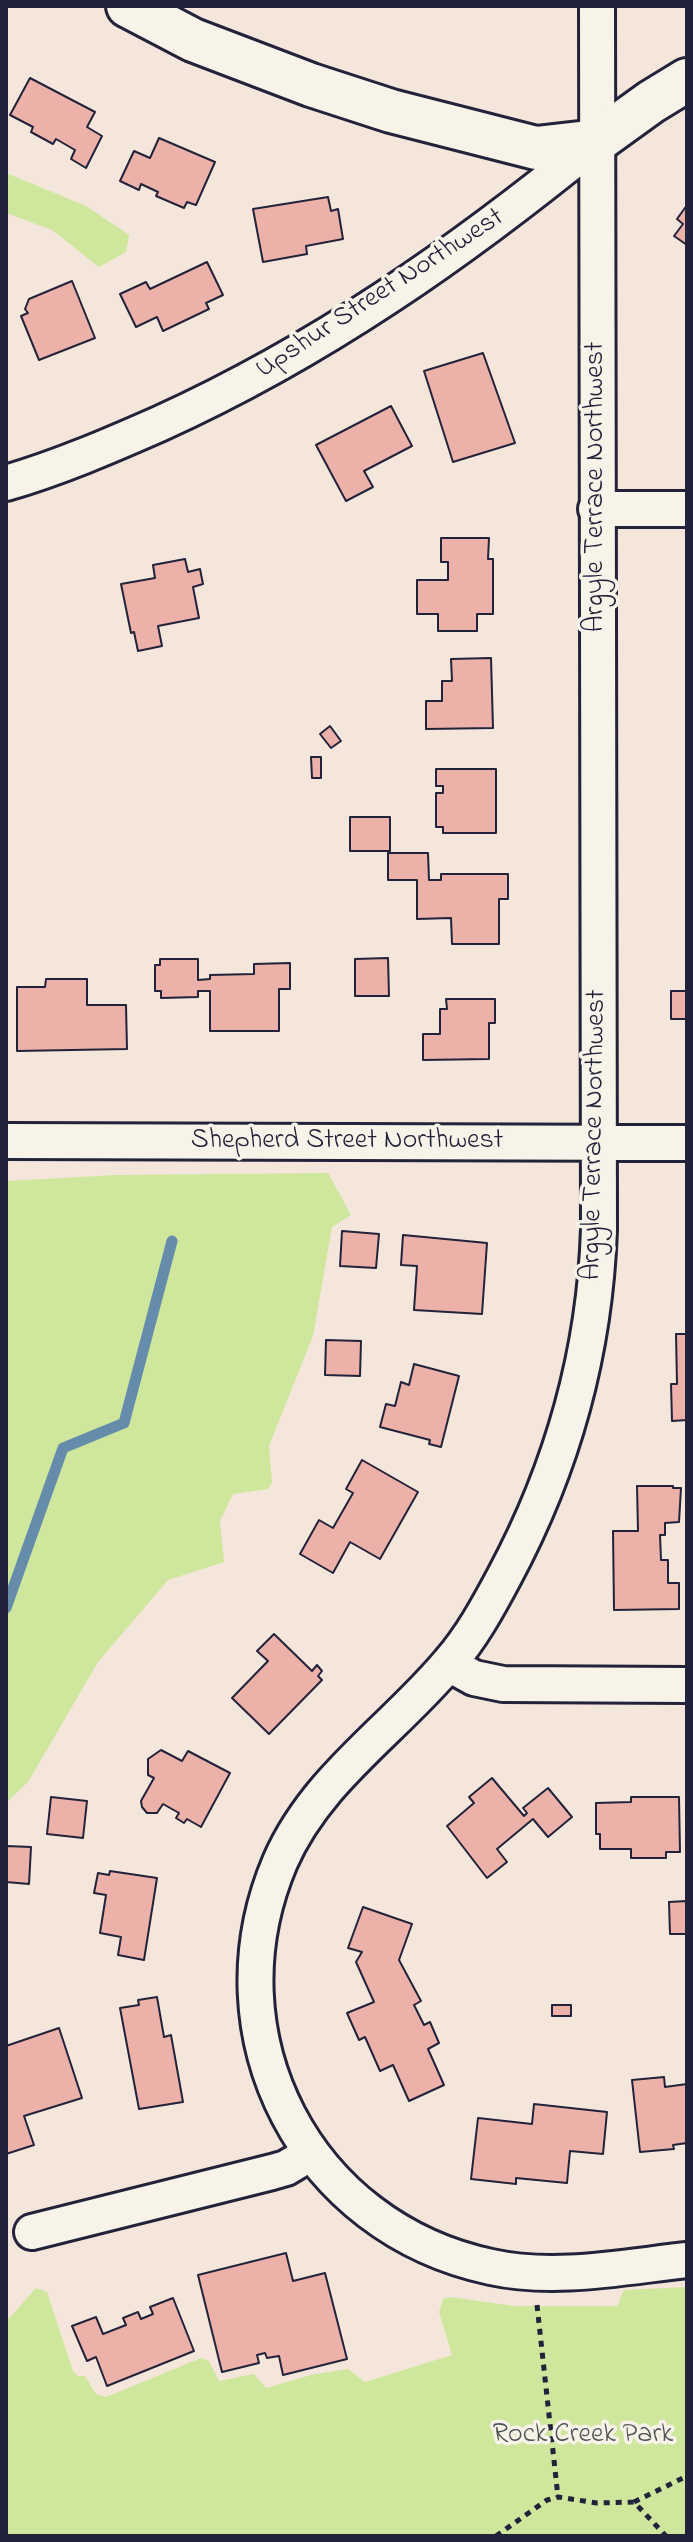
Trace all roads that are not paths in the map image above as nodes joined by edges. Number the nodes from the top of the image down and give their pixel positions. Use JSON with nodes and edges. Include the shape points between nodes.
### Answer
{"nodes":[{"id":1,"x":128,"y":6,"type":"edge"},
{"id":2,"x":597,"y":6,"type":"edge"},
{"id":3,"x":687,"y":80,"type":"edge"},
{"id":4,"x":597,"y":141,"type":"junction"},
{"id":5,"x":6,"y":483,"type":"edge"},
{"id":6,"x":596,"y":509,"type":"junction"},
{"id":7,"x":687,"y":509,"type":"edge"},
{"id":8,"x":6,"y":1141,"type":"edge"},
{"id":9,"x":599,"y":1142,"type":"junction"},
{"id":10,"x":687,"y":1143,"type":"edge"},
{"id":11,"x":449,"y":1664,"type":"junction"},
{"id":12,"x":687,"y":1685,"type":"edge"},
{"id":13,"x":311,"y":2153,"type":"junction"},
{"id":14,"x":32,"y":2232,"type":"dead end"},
{"id":15,"x":687,"y":2260,"type":"edge"}],
"edges":[{"from":1,"to":4,"type":"street","via":[[251,64],[391,111],[536,148]]},
{"from":2,"to":4,"type":"street","name":"Argyle Terrace Northwest"},
{"from":3,"to":4,"type":"street","name":"Upshur Street Northwest"},
{"from":4,"to":5,"type":"street","name":"Upshur Street Northwest","via":[[470,242],[316,344],[146,430]]},
{"from":4,"to":6,"type":"street","name":"Argyle Terrace Northwest"},
{"from":6,"to":7,"type":"street"},
{"from":6,"to":9,"type":"street","name":"Argyle Terrace Northwest"},
{"from":8,"to":9,"type":"street","name":"Shepherd Street Northwest"},
{"from":9,"to":10,"type":"street","name":"Shepherd Street Northwest"},
{"from":9,"to":11,"type":"street","name":"Argyle Terrace Northwest","via":[[596,1283],[570,1418],[515,1557]]},
{"from":11,"to":12,"type":"street","via":[[474,1678],[503,1684]]},
{"from":11,"to":13,"type":"street","name":"Argyle Terrace Northwest","via":[[317,1800],[286,1849],[268,1896],[256,1959],[261,2038],[280,2101]]},
{"from":13,"to":14,"type":"street","via":[[272,2172]]},
{"from":13,"to":15,"type":"street","name":"Argyle Terrace Northwest","via":[[380,2219],[463,2260],[534,2272]]}]}
